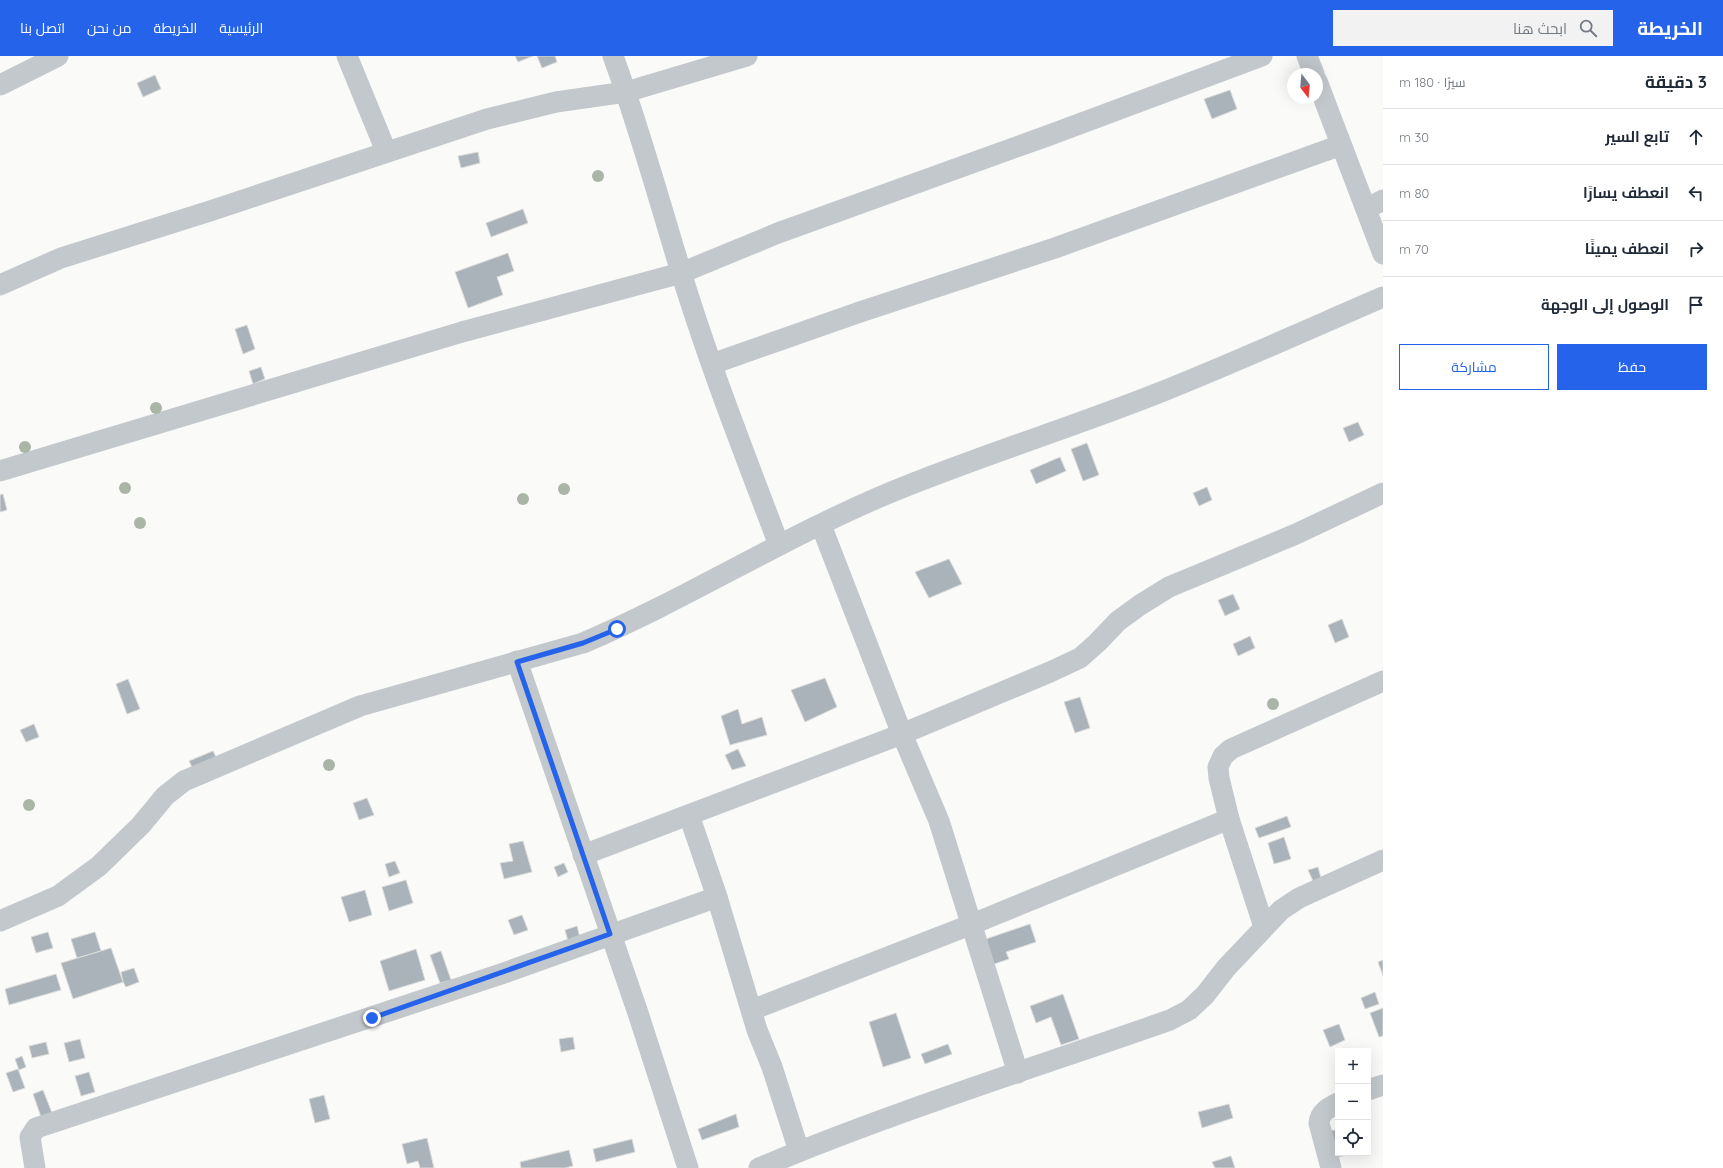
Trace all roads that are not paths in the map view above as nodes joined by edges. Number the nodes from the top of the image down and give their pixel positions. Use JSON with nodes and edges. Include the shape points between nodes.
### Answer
{"nodes":[{"id":1,"x":58,"y":56,"type":"edge"},
{"id":2,"x":348,"y":56,"type":"edge"},
{"id":3,"x":613,"y":56,"type":"edge"},
{"id":4,"x":746,"y":56,"type":"edge"},
{"id":5,"x":1262,"y":56,"type":"edge"},
{"id":6,"x":1307,"y":56,"type":"edge"},
{"id":7,"x":1312,"y":68,"type":"edge"},
{"id":8,"x":0,"y":85,"type":"edge"},
{"id":9,"x":626,"y":92,"type":"junction"},
{"id":10,"x":1323,"y":97,"type":"edge"},
{"id":11,"x":1341,"y":144,"type":"junction"},
{"id":12,"x":386,"y":151,"type":"junction"},
{"id":13,"x":1374,"y":205,"type":"edge"},
{"id":14,"x":1383,"y":254,"type":"edge"},
{"id":15,"x":682,"y":273,"type":"junction"},
{"id":16,"x":0,"y":285,"type":"edge"},
{"id":17,"x":1383,"y":297,"type":"edge"},
{"id":18,"x":712,"y":364,"type":"junction"},
{"id":19,"x":0,"y":471,"type":"edge"},
{"id":20,"x":1383,"y":493,"type":"edge"},
{"id":21,"x":821,"y":525,"type":"junction"},
{"id":22,"x":779,"y":545,"type":"junction"},
{"id":23,"x":517,"y":662,"type":"junction"},
{"id":24,"x":1383,"y":681,"type":"edge"},
{"id":25,"x":902,"y":734,"type":"junction"},
{"id":26,"x":689,"y":815,"type":"junction"},
{"id":27,"x":1230,"y":819,"type":"junction"},
{"id":28,"x":583,"y":855,"type":"junction"},
{"id":29,"x":1383,"y":860,"type":"edge"},
{"id":30,"x":717,"y":897,"type":"junction"},
{"id":31,"x":0,"y":921,"type":"edge"},
{"id":32,"x":970,"y":925,"type":"junction"},
{"id":33,"x":1264,"y":927,"type":"junction"},
{"id":34,"x":610,"y":934,"type":"junction"},
{"id":35,"x":752,"y":1010,"type":"junction"},
{"id":36,"x":1018,"y":1074,"type":"junction"},
{"id":37,"x":1383,"y":1085,"type":"edge"},
{"id":38,"x":1371,"y":1089,"type":"edge"},
{"id":39,"x":1335,"y":1105,"type":"edge"},
{"id":40,"x":799,"y":1151,"type":"junction"},
{"id":41,"x":35,"y":1168,"type":"edge"},
{"id":42,"x":688,"y":1168,"type":"edge"},
{"id":43,"x":758,"y":1168,"type":"edge"},
{"id":44,"x":1331,"y":1168,"type":"edge"}],
"edges":[{"from":1,"to":8,"type":"street"},
{"from":2,"to":12,"type":"street"},
{"from":3,"to":9,"type":"street"},
{"from":4,"to":9,"type":"street"},
{"from":5,"to":15,"type":"street","via":[[778,233]]},
{"from":6,"to":7,"type":"street"},
{"from":9,"to":12,"type":"street","via":[[556,102],[487,119]]},
{"from":9,"to":15,"type":"street"},
{"from":10,"to":11,"type":"street"},
{"from":11,"to":13,"type":"street"},
{"from":11,"to":18,"type":"street","via":[[1055,248]]},
{"from":12,"to":16,"type":"street","via":[[61,258]]},
{"from":13,"to":14,"type":"street"},
{"from":15,"to":18,"type":"street"},
{"from":15,"to":19,"type":"street","via":[[462,332]]},
{"from":17,"to":21,"type":"street","via":[[1160,392],[893,492]]},
{"from":18,"to":22,"type":"street"},
{"from":20,"to":25,"type":"street","via":[[1296,534],[1169,588],[1140,604],[1118,621],[1080,658]]},
{"from":21,"to":22,"type":"street"},
{"from":21,"to":25,"type":"street"},
{"from":22,"to":23,"type":"street","via":[[617,629],[583,643]]},
{"from":23,"to":28,"type":"street"},
{"from":23,"to":31,"type":"street","via":[[360,706],[184,781],[165,796],[141,825],[93,870],[58,896]]},
{"from":24,"to":27,"type":"street","via":[[1231,749],[1218,767]]},
{"from":25,"to":26,"type":"street"},
{"from":25,"to":32,"type":"street","via":[[939,821]]},
{"from":26,"to":28,"type":"street"},
{"from":26,"to":30,"type":"street"},
{"from":27,"to":32,"type":"street"},
{"from":27,"to":33,"type":"street"},
{"from":28,"to":34,"type":"street"},
{"from":29,"to":33,"type":"street","via":[[1299,898],[1281,910]]},
{"from":30,"to":34,"type":"street"},
{"from":30,"to":35,"type":"street"},
{"from":32,"to":35,"type":"street"},
{"from":32,"to":36,"type":"street"},
{"from":33,"to":36,"type":"street","via":[[1190,1010],[1170,1020]]},
{"from":34,"to":41,"type":"street","via":[[372,1018],[36,1128],[30,1137]]},
{"from":34,"to":42,"type":"street"},
{"from":35,"to":40,"type":"street"},
{"from":36,"to":40,"type":"street"},
{"from":37,"to":38,"type":"street"},
{"from":39,"to":44,"type":"street","via":[[1322,1113],[1319,1124]]},
{"from":40,"to":43,"type":"street"}]}
